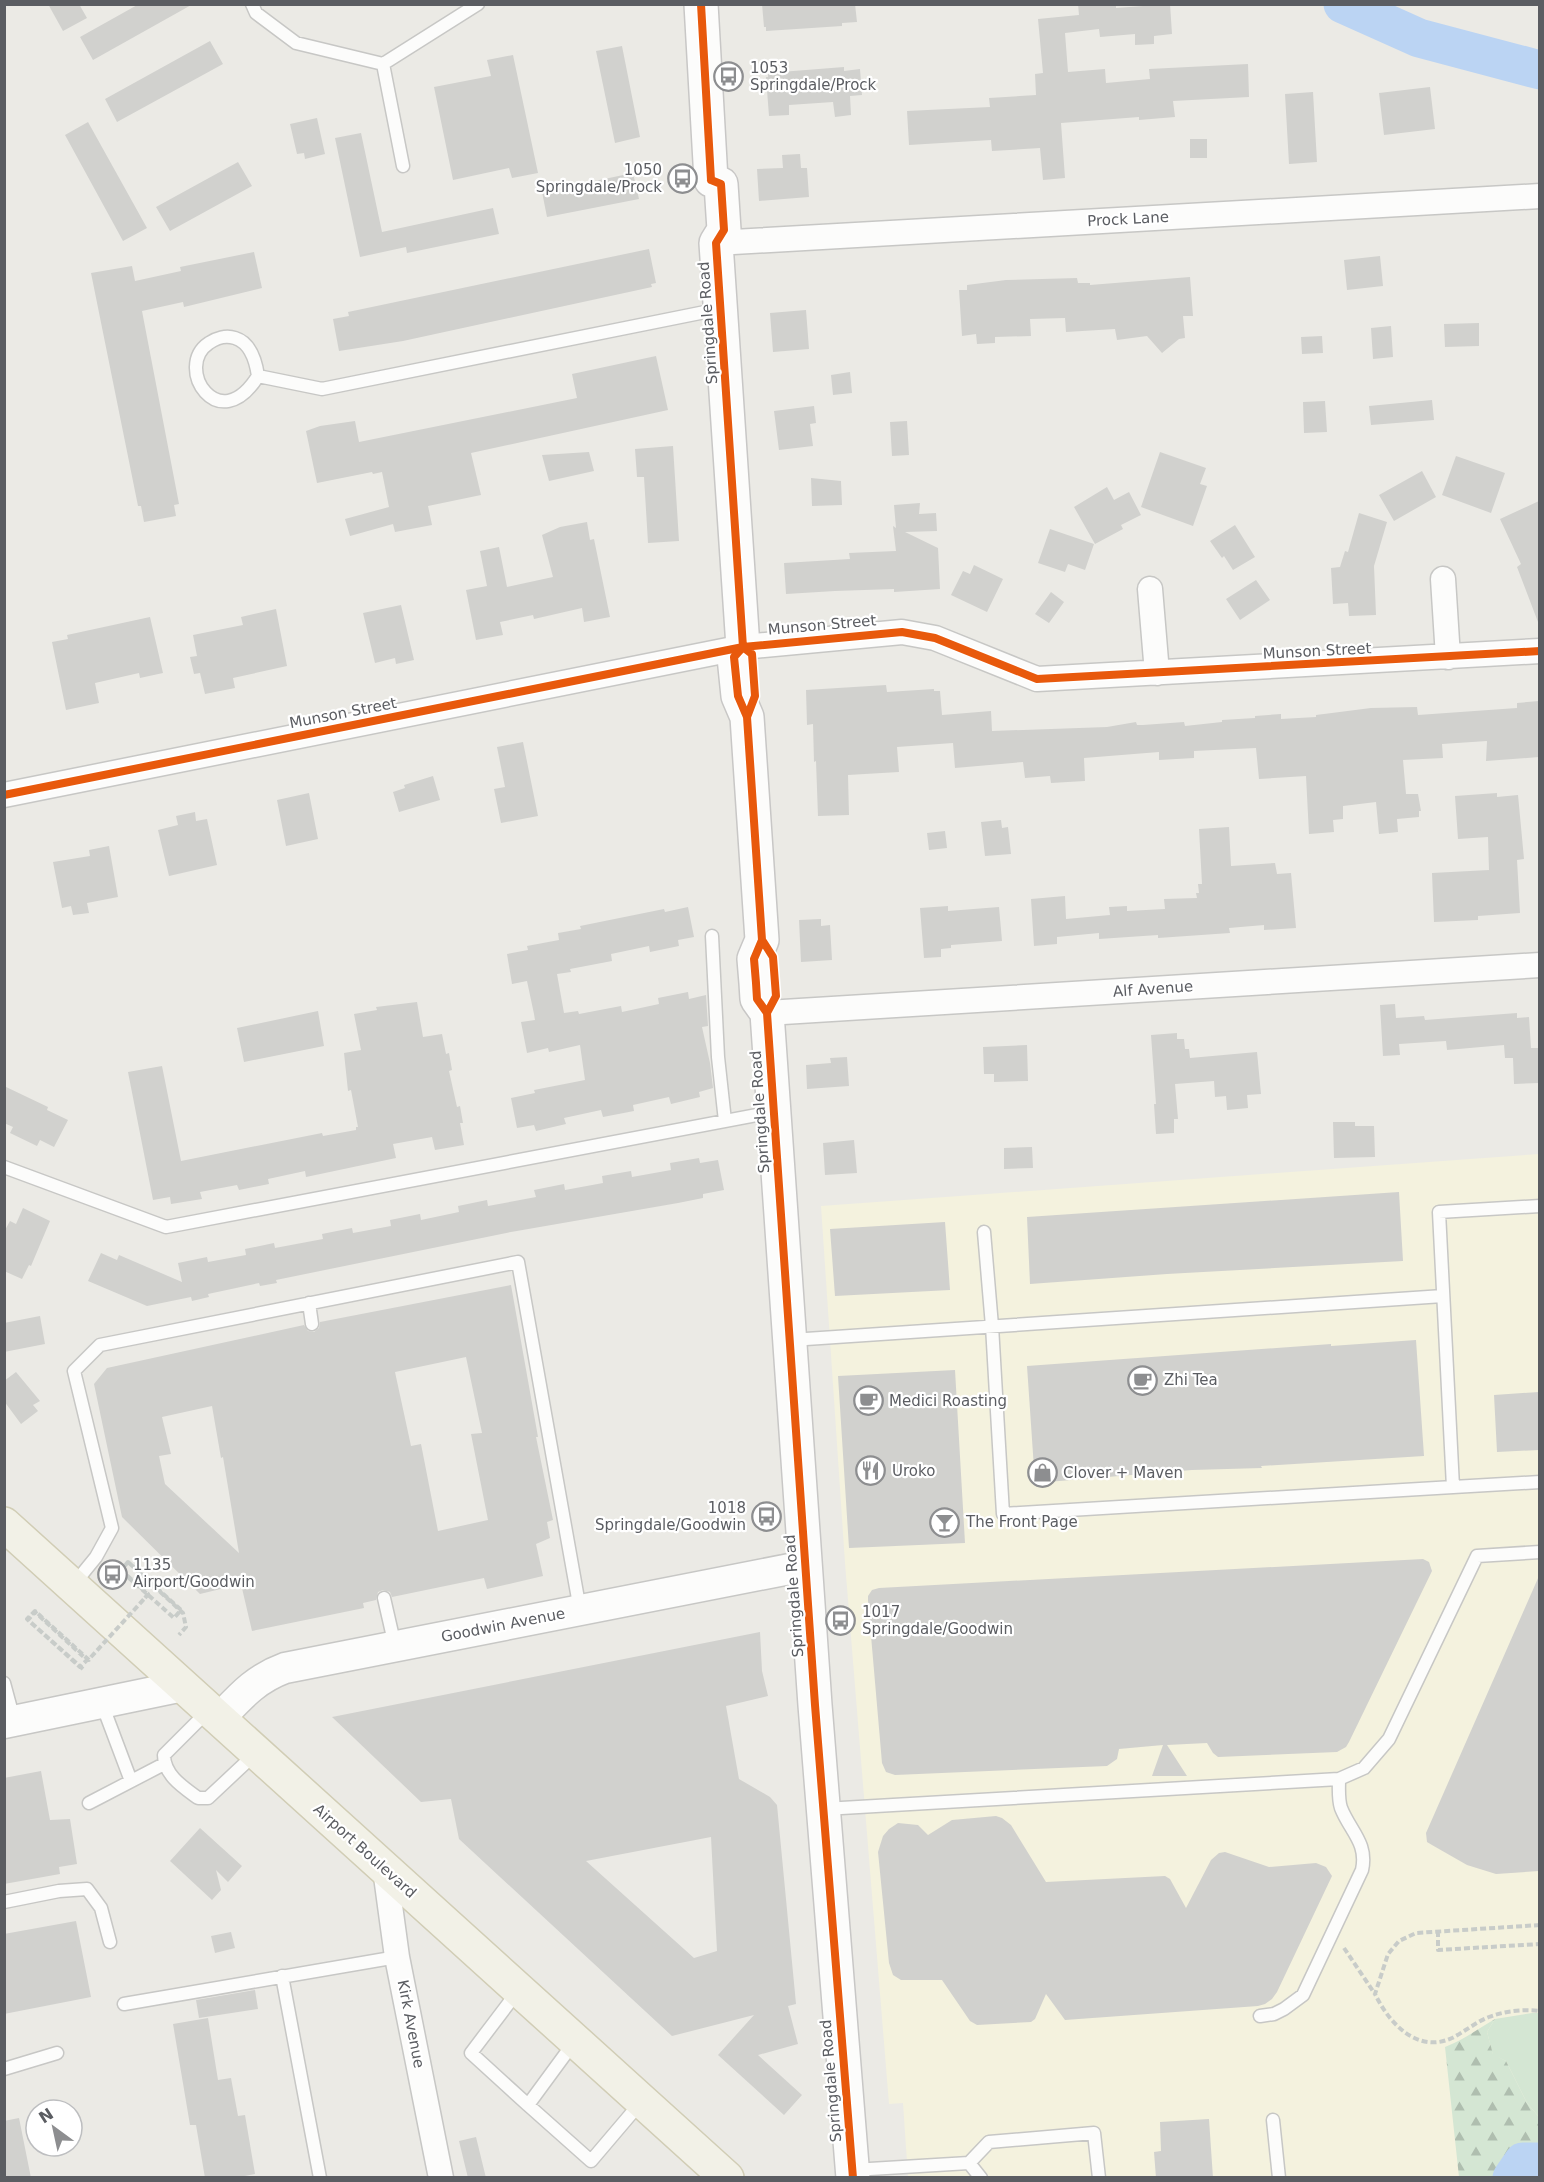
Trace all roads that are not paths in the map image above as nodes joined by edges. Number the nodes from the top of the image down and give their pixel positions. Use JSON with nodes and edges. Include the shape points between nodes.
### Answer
{"nodes":[{"id":1,"x":252,"y":4,"type":"edge"},
{"id":2,"x":478,"y":4,"type":"edge"},
{"id":3,"x":701,"y":4,"type":"edge"},
{"id":4,"x":383,"y":64,"type":"junction"},
{"id":5,"x":403,"y":166,"type":"dead end"},
{"id":6,"x":1539,"y":196,"type":"edge"},
{"id":7,"x":716,"y":243,"type":"junction"},
{"id":8,"x":721,"y":309,"type":"junction"},
{"id":9,"x":258,"y":376,"type":"junction"},
{"id":10,"x":1443,"y":579,"type":"dead end"},
{"id":11,"x":1150,"y":589,"type":"dead end"},
{"id":12,"x":743,"y":647,"type":"junction"},
{"id":13,"x":1539,"y":651,"type":"edge"},
{"id":14,"x":1448,"y":657,"type":"junction"},
{"id":15,"x":1157,"y":673,"type":"junction"},
{"id":16,"x":4,"y":795,"type":"edge"},
{"id":17,"x":712,"y":936,"type":"dead end"},
{"id":18,"x":1539,"y":965,"type":"edge"},
{"id":19,"x":767,"y":1013,"type":"junction"},
{"id":20,"x":773,"y":1112,"type":"junction"},
{"id":21,"x":725,"y":1121,"type":"junction"},
{"id":22,"x":4,"y":1167,"type":"edge"},
{"id":23,"x":1539,"y":1206,"type":"edge"},
{"id":24,"x":984,"y":1232,"type":"dead end"},
{"id":25,"x":1443,"y":1296,"type":"junction"},
{"id":26,"x":309,"y":1303,"type":"junction"},
{"id":27,"x":312,"y":1324,"type":"dead end"},
{"id":28,"x":992,"y":1326,"type":"junction"},
{"id":29,"x":790,"y":1340,"type":"junction"},
{"id":30,"x":1539,"y":1482,"type":"edge"},
{"id":31,"x":1453,"y":1487,"type":"junction"},
{"id":32,"x":4,"y":1524,"type":"edge"},
{"id":33,"x":1539,"y":1552,"type":"edge"},
{"id":34,"x":805,"y":1566,"type":"junction"},
{"id":35,"x":72,"y":1585,"type":"junction"},
{"id":36,"x":384,"y":1598,"type":"dead end"},
{"id":37,"x":580,"y":1610,"type":"junction"},
{"id":38,"x":395,"y":1646,"type":"junction"},
{"id":39,"x":4,"y":1683,"type":"edge"},
{"id":40,"x":183,"y":1686,"type":"junction"},
{"id":41,"x":102,"y":1704,"type":"junction"},
{"id":42,"x":214,"y":1715,"type":"junction"},
{"id":43,"x":10,"y":1722,"type":"edge"},
{"id":44,"x":256,"y":1753,"type":"junction"},
{"id":45,"x":164,"y":1764,"type":"junction"},
{"id":46,"x":1339,"y":1779,"type":"junction"},
{"id":47,"x":131,"y":1781,"type":"junction"},
{"id":48,"x":89,"y":1803,"type":"dead end"},
{"id":49,"x":823,"y":1809,"type":"junction"},
{"id":50,"x":385,"y":1869,"type":"junction"},
{"id":51,"x":4,"y":1902,"type":"edge"},
{"id":52,"x":110,"y":1942,"type":"dead end"},
{"id":53,"x":398,"y":1957,"type":"junction"},
{"id":54,"x":282,"y":1976,"type":"junction"},
{"id":55,"x":519,"y":1990,"type":"junction"},
{"id":56,"x":124,"y":2004,"type":"dead end"},
{"id":57,"x":1260,"y":2016,"type":"dead end"},
{"id":58,"x":576,"y":2041,"type":"junction"},
{"id":59,"x":57,"y":2053,"type":"dead end"},
{"id":60,"x":4,"y":2069,"type":"edge"},
{"id":61,"x":642,"y":2101,"type":"junction"},
{"id":62,"x":528,"y":2105,"type":"junction"},
{"id":63,"x":1273,"y":2120,"type":"dead end"},
{"id":64,"x":969,"y":2163,"type":"junction"},
{"id":65,"x":852,"y":2174,"type":"edge"},
{"id":66,"x":320,"y":2178,"type":"edge"},
{"id":67,"x":441,"y":2178,"type":"edge"},
{"id":68,"x":727,"y":2178,"type":"edge"},
{"id":69,"x":981,"y":2178,"type":"edge"},
{"id":70,"x":1099,"y":2178,"type":"edge"},
{"id":71,"x":1279,"y":2178,"type":"edge"}],
"edges":[{"from":1,"to":4,"type":"lane","via":[[256,13],[296,43]]},
{"from":2,"to":4,"type":"lane"},
{"from":3,"to":7,"type":"main road","name":"Springdale Road","via":[[711,180],[703,187],[707,232]]},
{"from":4,"to":5,"type":"lane"},
{"from":6,"to":7,"type":"street","name":"Prock Lane"},
{"from":7,"to":8,"type":"main road","name":"Springdale Road"},
{"from":8,"to":9,"type":"lane","via":[[322,389]]},
{"from":8,"to":12,"type":"main road","name":"Springdale Road"},
{"from":9,"to":9,"type":"lane","via":[[256,362],[239,339],[214,339],[198,357],[196,370],[201,388],[221,402],[240,396]]},
{"from":10,"to":14,"type":"street"},
{"from":11,"to":15,"type":"street"},
{"from":12,"to":15,"type":"street","name":"Munson Street","via":[[902,632],[935,638],[1037,679]]},
{"from":12,"to":16,"type":"street","name":"Munson Street"},
{"from":12,"to":19,"type":"main road","name":"Springdale Road","via":[[734,657],[738,696],[747,717],[762,940],[754,959],[757,999]]},
{"from":13,"to":14,"type":"street","name":"Munson Street"},
{"from":14,"to":15,"type":"street","name":"Munson Street"},
{"from":17,"to":21,"type":"lane"},
{"from":18,"to":19,"type":"street","name":"Alf Avenue"},
{"from":19,"to":20,"type":"main road","name":"Springdale Road"},
{"from":20,"to":21,"type":"lane"},
{"from":20,"to":29,"type":"main road","name":"Springdale Road"},
{"from":21,"to":22,"type":"lane","via":[[166,1227]]},
{"from":23,"to":25,"type":"lane","via":[[1439,1212]]},
{"from":24,"to":28,"type":"lane"},
{"from":25,"to":28,"type":"lane"},
{"from":25,"to":31,"type":"lane"},
{"from":26,"to":27,"type":"lane"},
{"from":26,"to":35,"type":"lane","via":[[100,1345],[74,1371],[112,1528],[96,1557]]},
{"from":26,"to":37,"type":"lane","via":[[518,1262]]},
{"from":28,"to":29,"type":"lane"},
{"from":28,"to":31,"type":"lane","via":[[1003,1514]]},
{"from":29,"to":34,"type":"main road","name":"Springdale Road"},
{"from":30,"to":31,"type":"lane"},
{"from":32,"to":35,"type":"main road","name":"Airport Boulevard"},
{"from":33,"to":46,"type":"lane","via":[[1477,1556],[1389,1739],[1364,1768]]},
{"from":34,"to":37,"type":"street","name":"Goodwin Avenue"},
{"from":34,"to":49,"type":"main road","name":"Springdale Road"},
{"from":35,"to":40,"type":"main road","name":"Airport Boulevard"},
{"from":36,"to":38,"type":"lane"},
{"from":37,"to":38,"type":"street","name":"Goodwin Avenue"},
{"from":38,"to":42,"type":"street","name":"Goodwin Avenue","via":[[285,1668],[267,1675]]},
{"from":39,"to":43,"type":"lane"},
{"from":40,"to":41,"type":"street"},
{"from":40,"to":42,"type":"main road","name":"Airport Boulevard"},
{"from":41,"to":43,"type":"street"},
{"from":41,"to":47,"type":"lane"},
{"from":42,"to":44,"type":"main road","name":"Airport Boulevard"},
{"from":42,"to":45,"type":"lane","via":[[164,1755]]},
{"from":44,"to":45,"type":"lane","via":[[208,1798],[198,1798],[190,1792]]},
{"from":44,"to":50,"type":"main road","name":"Airport Boulevard"},
{"from":45,"to":47,"type":"lane"},
{"from":46,"to":49,"type":"lane"},
{"from":46,"to":57,"type":"lane","via":[[1341,1807],[1365,1857],[1362,1870],[1303,1995],[1274,2014]]},
{"from":47,"to":48,"type":"lane"},
{"from":49,"to":65,"type":"main road","name":"Springdale Road"},
{"from":50,"to":53,"type":"street","name":"Kirk Avenue"},
{"from":50,"to":55,"type":"main road","name":"Airport Boulevard"},
{"from":51,"to":52,"type":"lane","via":[[87,1889],[101,1908]]},
{"from":53,"to":54,"type":"lane"},
{"from":53,"to":67,"type":"street","name":"Kirk Avenue"},
{"from":54,"to":56,"type":"lane"},
{"from":54,"to":66,"type":"lane"},
{"from":55,"to":58,"type":"main road","name":"Airport Boulevard"},
{"from":55,"to":62,"type":"lane","via":[[471,2053]]},
{"from":58,"to":61,"type":"main road","name":"Airport Boulevard"},
{"from":58,"to":62,"type":"lane"},
{"from":59,"to":60,"type":"lane"},
{"from":61,"to":62,"type":"lane","via":[[591,2161]]},
{"from":61,"to":68,"type":"main road","name":"Airport Boulevard"},
{"from":63,"to":71,"type":"lane"},
{"from":64,"to":65,"type":"lane"},
{"from":64,"to":69,"type":"lane"},
{"from":64,"to":70,"type":"lane","via":[[989,2142],[1094,2133]]}]}
